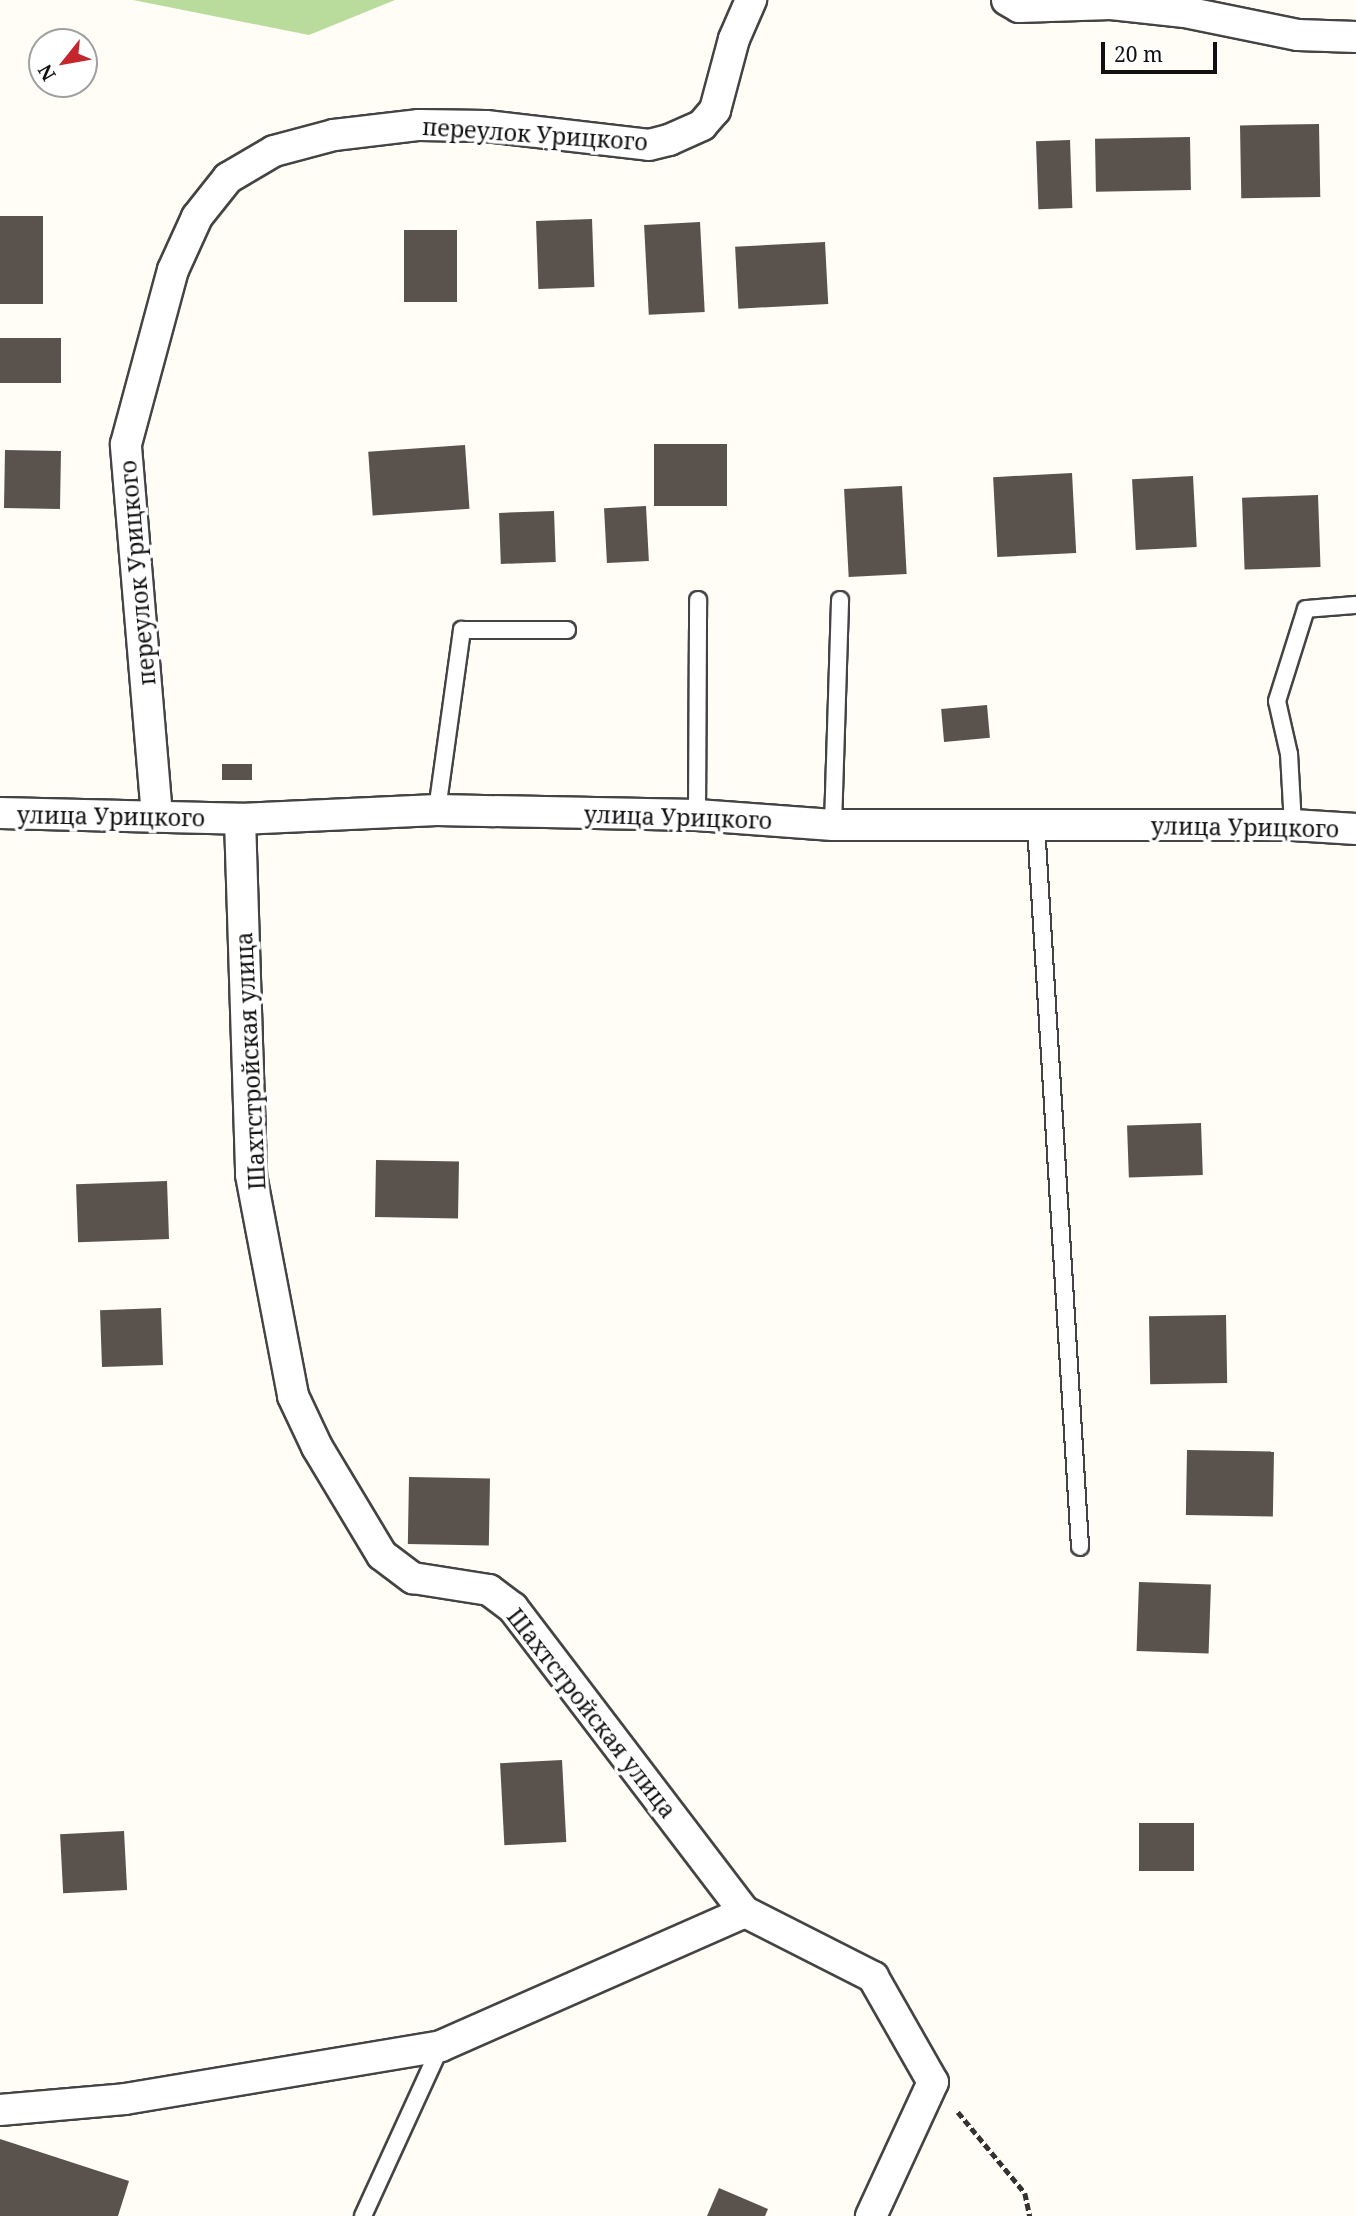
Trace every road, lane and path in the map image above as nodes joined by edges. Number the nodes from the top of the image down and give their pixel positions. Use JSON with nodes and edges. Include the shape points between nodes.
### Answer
{"nodes":[{"id":1,"x":751,"y":0,"type":"edge"},
{"id":2,"x":1007,"y":0,"type":"edge"},
{"id":3,"x":1356,"y":37,"type":"edge"},
{"id":4,"x":698,"y":600,"type":"dead end"},
{"id":5,"x":840,"y":600,"type":"dead end"},
{"id":6,"x":1356,"y":605,"type":"edge"},
{"id":7,"x":567,"y":630,"type":"dead end"},
{"id":8,"x":437,"y":810,"type":"junction"},
{"id":9,"x":0,"y":813,"type":"edge"},
{"id":10,"x":697,"y":815,"type":"junction"},
{"id":11,"x":157,"y":816,"type":"junction"},
{"id":12,"x":240,"y":819,"type":"junction"},
{"id":13,"x":833,"y":825,"type":"junction"},
{"id":14,"x":1036,"y":825,"type":"junction"},
{"id":15,"x":1293,"y":825,"type":"junction"},
{"id":16,"x":1356,"y":829,"type":"edge"},
{"id":17,"x":1080,"y":1547,"type":"dead end"},
{"id":18,"x":745,"y":1912,"type":"junction"},
{"id":19,"x":441,"y":2046,"type":"junction"},
{"id":20,"x":933,"y":2082,"type":"junction"},
{"id":21,"x":0,"y":2110,"type":"edge"},
{"id":22,"x":363,"y":2216,"type":"edge"},
{"id":23,"x":871,"y":2216,"type":"edge"},
{"id":24,"x":1030,"y":2216,"type":"edge"}],
"edges":[{"from":1,"to":11,"type":"street","name":"переулок Урицкого","via":[[734,39],[715,110],[702,125],[669,140],[649,145],[486,126],[419,125],[334,135],[274,152],[228,178],[197,218],[173,270],[126,444]]},
{"from":2,"to":3,"type":"street","via":[[1019,7],[1111,4],[1185,12],[1298,35]]},
{"from":4,"to":10,"type":"lane"},
{"from":5,"to":13,"type":"lane"},
{"from":6,"to":15,"type":"lane","via":[[1306,609],[1277,701],[1289,754]]},
{"from":7,"to":8,"type":"lane","via":[[463,630]]},
{"from":8,"to":10,"type":"street","name":"улица Урицкого"},
{"from":8,"to":12,"type":"street","name":"улица Урицкого"},
{"from":9,"to":11,"type":"street","name":"улица Урицкого"},
{"from":10,"to":13,"type":"street","name":"улица Урицкого"},
{"from":11,"to":12,"type":"street","name":"улица Урицкого"},
{"from":12,"to":18,"type":"street","name":"Шахтстройская улица","via":[[251,1175],[293,1396],[317,1447],[382,1555],[412,1578],[489,1590],[513,1608]]},
{"from":13,"to":14,"type":"street","name":"улица Урицкого"},
{"from":14,"to":15,"type":"street","name":"улица Урицкого"},
{"from":14,"to":17,"type":"lane"},
{"from":15,"to":16,"type":"street","name":"улица Урицкого"},
{"from":18,"to":19,"type":"street"},
{"from":18,"to":20,"type":"street","name":"Шахтстройская улица","via":[[873,1978]]},
{"from":19,"to":21,"type":"street","via":[[125,2099]]},
{"from":19,"to":22,"type":"lane"},
{"from":20,"to":23,"type":"street"},
{"from":20,"to":24,"type":"path","via":[[1025,2193]]}]}
